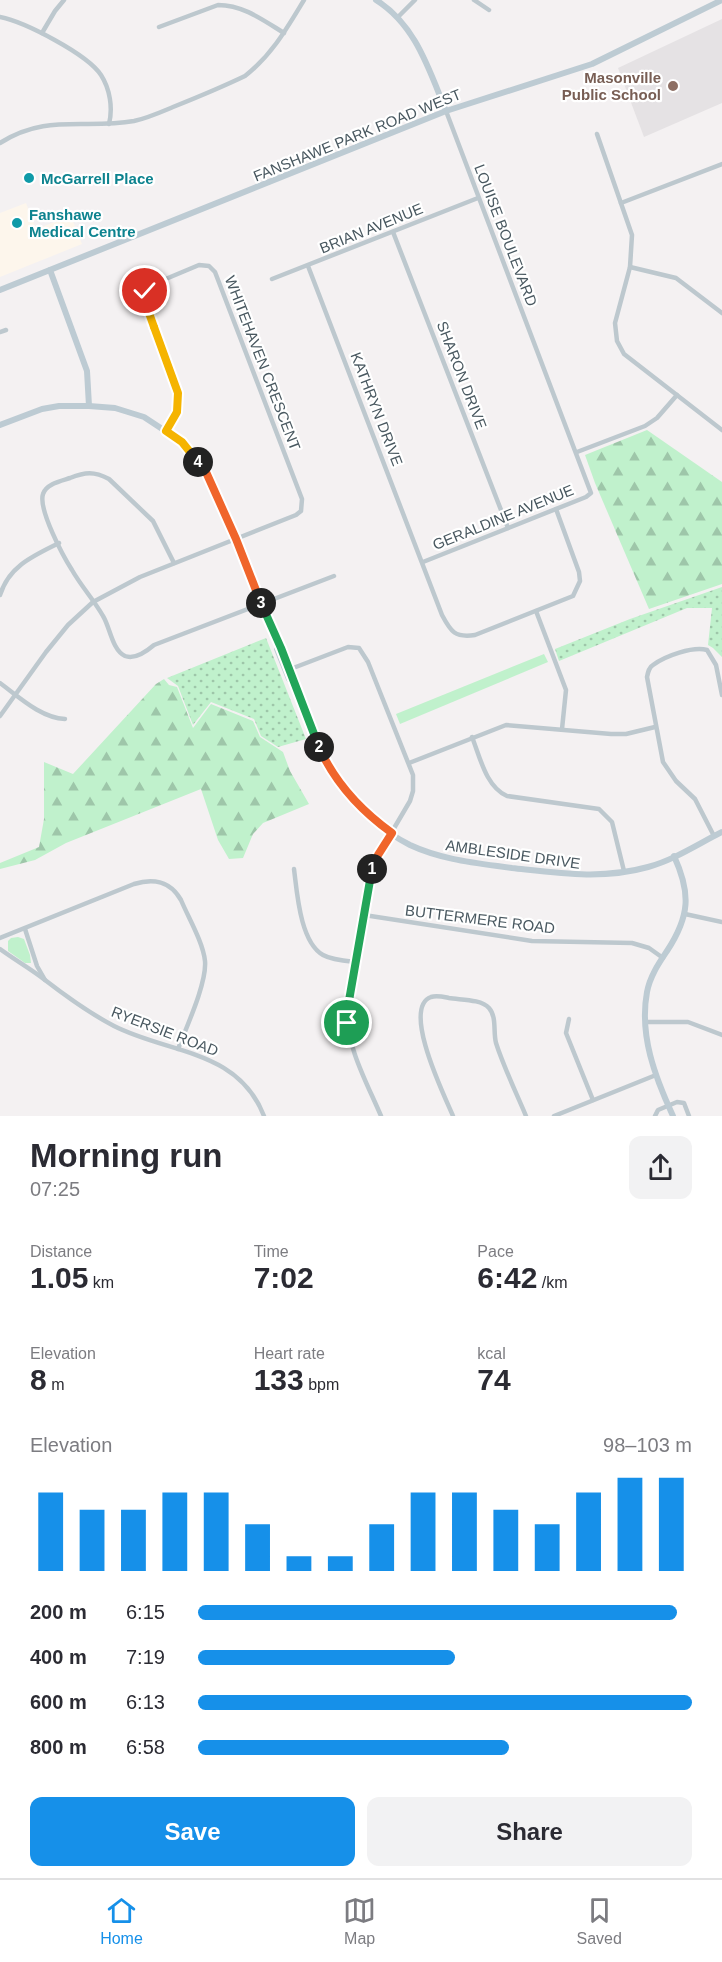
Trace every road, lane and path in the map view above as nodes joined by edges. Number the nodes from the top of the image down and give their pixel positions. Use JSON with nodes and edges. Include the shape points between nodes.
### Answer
{"nodes":[{"id":1,"x":64,"y":0,"type":"edge"},
{"id":2,"x":304,"y":0,"type":"edge"},
{"id":3,"x":376,"y":0,"type":"edge"},
{"id":4,"x":415,"y":0,"type":"edge"},
{"id":5,"x":474,"y":0,"type":"edge"},
{"id":6,"x":722,"y":0,"type":"edge"},
{"id":7,"x":489,"y":10,"type":"dead end"},
{"id":8,"x":398,"y":16,"type":"junction"},
{"id":9,"x":0,"y":17,"type":"edge"},
{"id":10,"x":159,"y":27,"type":"dead end"},
{"id":11,"x":42,"y":33,"type":"junction"},
{"id":12,"x":284,"y":33,"type":"junction"},
{"id":13,"x":446,"y":111,"type":"junction"},
{"id":14,"x":109,"y":124,"type":"junction"},
{"id":15,"x":597,"y":134,"type":"dead end"},
{"id":16,"x":0,"y":141,"type":"edge"},
{"id":17,"x":722,"y":164,"type":"edge"},
{"id":18,"x":478,"y":198,"type":"junction"},
{"id":19,"x":621,"y":203,"type":"junction"},
{"id":20,"x":393,"y":232,"type":"junction"},
{"id":21,"x":308,"y":266,"type":"junction"},
{"id":22,"x":630,"y":267,"type":"junction"},
{"id":23,"x":50,"y":270,"type":"junction"},
{"id":24,"x":272,"y":279,"type":"dead end"},
{"id":25,"x":0,"y":290,"type":"edge"},
{"id":26,"x":722,"y":313,"type":"edge"},
{"id":27,"x":677,"y":395,"type":"junction"},
{"id":28,"x":89,"y":406,"type":"junction"},
{"id":29,"x":0,"y":425,"type":"edge"},
{"id":30,"x":722,"y":430,"type":"edge"},
{"id":31,"x":166,"y":431,"type":"junction"},
{"id":32,"x":577,"y":452,"type":"junction"},
{"id":33,"x":591,"y":493,"type":"joint"},
{"id":34,"x":556,"y":509,"type":"junction"},
{"id":35,"x":508,"y":528,"type":"junction"},
{"id":36,"x":236,"y":539,"type":"junction"},
{"id":37,"x":58,"y":543,"type":"junction"},
{"id":38,"x":423,"y":562,"type":"junction"},
{"id":39,"x":174,"y":563,"type":"junction"},
{"id":40,"x":334,"y":576,"type":"dead end"},
{"id":41,"x":0,"y":596,"type":"edge"},
{"id":42,"x":93,"y":602,"type":"junction"},
{"id":43,"x":261,"y":604,"type":"junction"},
{"id":44,"x":536,"y":611,"type":"junction"},
{"id":45,"x":288,"y":670,"type":"junction"},
{"id":46,"x":0,"y":683,"type":"edge"},
{"id":47,"x":722,"y":694,"type":"edge"},
{"id":48,"x":17,"y":695,"type":"junction"},
{"id":49,"x":0,"y":716,"type":"edge"},
{"id":50,"x":65,"y":719,"type":"dead end"},
{"id":51,"x":655,"y":727,"type":"junction"},
{"id":52,"x":562,"y":729,"type":"junction"},
{"id":53,"x":472,"y":736,"type":"junction"},
{"id":54,"x":409,"y":763,"type":"junction"},
{"id":55,"x":722,"y":832,"type":"edge"},
{"id":56,"x":392,"y":833,"type":"junction"},
{"id":57,"x":714,"y":836,"type":"junction"},
{"id":58,"x":674,"y":856,"type":"junction"},
{"id":59,"x":294,"y":869,"type":"dead end"},
{"id":60,"x":624,"y":871,"type":"junction"},
{"id":61,"x":685,"y":914,"type":"junction"},
{"id":62,"x":364,"y":915,"type":"junction"},
{"id":63,"x":722,"y":922,"type":"edge"},
{"id":64,"x":25,"y":929,"type":"junction"},
{"id":65,"x":0,"y":938,"type":"edge"},
{"id":66,"x":0,"y":950,"type":"edge"},
{"id":67,"x":663,"y":958,"type":"junction"},
{"id":68,"x":355,"y":962,"type":"junction"},
{"id":69,"x":45,"y":980,"type":"junction"},
{"id":70,"x":569,"y":1019,"type":"dead end"},
{"id":71,"x":646,"y":1022,"type":"junction"},
{"id":72,"x":722,"y":1035,"type":"edge"},
{"id":73,"x":178,"y":1050,"type":"junction"},
{"id":74,"x":656,"y":1075,"type":"junction"},
{"id":75,"x":593,"y":1100,"type":"junction"},
{"id":76,"x":668,"y":1105,"type":"junction"},
{"id":77,"x":264,"y":1116,"type":"edge"},
{"id":78,"x":381,"y":1116,"type":"edge"},
{"id":79,"x":453,"y":1116,"type":"edge"},
{"id":80,"x":526,"y":1116,"type":"edge"},
{"id":81,"x":554,"y":1116,"type":"edge"},
{"id":82,"x":656,"y":1116,"type":"edge"},
{"id":83,"x":673,"y":1116,"type":"edge"},
{"id":84,"x":689,"y":1116,"type":"edge"}],
"edges":[{"from":1,"to":11,"type":"street"},
{"from":2,"to":12,"type":"street"},
{"from":3,"to":8,"type":"street","name":"LOUISE BOULEVARD"},
{"from":4,"to":8,"type":"street"},
{"from":5,"to":7,"type":"street"},
{"from":6,"to":13,"type":"street","name":"FANSHAWE PARK ROAD WEST","via":[[592,64]]},
{"from":8,"to":13,"type":"street","name":"LOUISE BOULEVARD","via":[[421,51]]},
{"from":9,"to":11,"type":"street"},
{"from":10,"to":12,"type":"street","via":[[218,4],[244,9]]},
{"from":11,"to":14,"type":"street","via":[[100,74],[109,95]]},
{"from":12,"to":14,"type":"street","via":[[274,49],[245,76],[136,121]]},
{"from":13,"to":18,"type":"street","name":"LOUISE BOULEVARD"},
{"from":13,"to":23,"type":"street","name":"FANSHAWE PARK ROAD WEST"},
{"from":14,"to":16,"type":"street","via":[[44,125]]},
{"from":15,"to":19,"type":"street"},
{"from":17,"to":19,"type":"street"},
{"from":18,"to":20,"type":"street","name":"BRIAN AVENUE"},
{"from":18,"to":32,"type":"street","name":"LOUISE BOULEVARD"},
{"from":19,"to":22,"type":"street","via":[[632,235]]},
{"from":20,"to":21,"type":"street","name":"BRIAN AVENUE"},
{"from":20,"to":35,"type":"street","name":"SHARON DRIVE"},
{"from":21,"to":24,"type":"street","name":"BRIAN AVENUE"},
{"from":21,"to":38,"type":"street","name":"KATHRYN DRIVE"},
{"from":22,"to":26,"type":"street","via":[[676,278]]},
{"from":22,"to":27,"type":"street","via":[[615,323],[617,340],[624,354]]},
{"from":23,"to":25,"type":"street","name":"FANSHAWE PARK ROAD WEST"},
{"from":23,"to":28,"type":"street","via":[[87,371]]},
{"from":27,"to":30,"type":"street"},
{"from":27,"to":32,"type":"street","via":[[645,426]]},
{"from":28,"to":29,"type":"street","name":"AMBLESIDE DRIVE","via":[[59,406]]},
{"from":28,"to":31,"type":"street","name":"AMBLESIDE DRIVE","via":[[116,408],[144,417]]},
{"from":31,"to":36,"type":"street","name":"AMBLESIDE DRIVE","via":[[182,442],[206,472]]},
{"from":31,"to":36,"type":"street","name":"WHITEHAVEN CRESCENT","via":[[177,412],[178,393],[144,299],[145,291],[199,265],[209,266],[215,272],[302,499],[301,511],[296,515]]},
{"from":32,"to":33,"type":"street","name":"LOUISE BOULEVARD"},
{"from":33,"to":34,"type":"street","name":"GERALDINE AVENUE"},
{"from":34,"to":35,"type":"street","name":"GERALDINE AVENUE"},
{"from":34,"to":44,"type":"street","via":[[580,581],[573,596]]},
{"from":35,"to":38,"type":"street","name":"GERALDINE AVENUE"},
{"from":36,"to":39,"type":"street"},
{"from":36,"to":43,"type":"street","name":"AMBLESIDE DRIVE"},
{"from":37,"to":39,"type":"street","via":[[43,508],[42,495],[51,485],[92,472],[109,479],[153,521]]},
{"from":37,"to":41,"type":"street","via":[[22,562],[5,582]]},
{"from":37,"to":42,"type":"street"},
{"from":38,"to":44,"type":"street","name":"KATHRYN DRIVE","via":[[442,615],[458,635],[475,635]]},
{"from":39,"to":42,"type":"street"},
{"from":40,"to":43,"type":"street"},
{"from":42,"to":43,"type":"street","via":[[107,622],[117,649],[133,657],[154,645]]},
{"from":42,"to":48,"type":"street","via":[[46,652]]},
{"from":43,"to":45,"type":"street","name":"AMBLESIDE DRIVE"},
{"from":44,"to":52,"type":"street","via":[[566,690]]},
{"from":45,"to":54,"type":"street","via":[[348,647],[359,648]]},
{"from":45,"to":56,"type":"street","name":"AMBLESIDE DRIVE","via":[[310,732],[339,783],[363,810]]},
{"from":46,"to":48,"type":"street"},
{"from":47,"to":51,"type":"street","via":[[716,664],[707,650],[689,649],[652,665],[646,677]]},
{"from":48,"to":49,"type":"street"},
{"from":48,"to":50,"type":"street","via":[[53,718]]},
{"from":51,"to":52,"type":"street","via":[[626,734]]},
{"from":51,"to":57,"type":"street","via":[[663,762],[694,799]]},
{"from":52,"to":53,"type":"street","via":[[506,724]]},
{"from":53,"to":54,"type":"street"},
{"from":53,"to":60,"type":"street","via":[[499,793],[590,807],[608,815]]},
{"from":54,"to":56,"type":"street","via":[[413,791]]},
{"from":55,"to":57,"type":"street","name":"AMBLESIDE DRIVE"},
{"from":56,"to":60,"type":"street","name":"AMBLESIDE DRIVE","via":[[435,855],[469,862],[566,875]]},
{"from":56,"to":62,"type":"street","via":[[373,864]]},
{"from":57,"to":58,"type":"street","name":"AMBLESIDE DRIVE"},
{"from":58,"to":60,"type":"street","name":"AMBLESIDE DRIVE","via":[[648,867]]},
{"from":58,"to":61,"type":"street","via":[[685,884]]},
{"from":59,"to":68,"type":"street","via":[[298,910],[312,944],[328,958]]},
{"from":61,"to":63,"type":"street"},
{"from":61,"to":67,"type":"street"},
{"from":62,"to":67,"type":"street","name":"BUTTERMERE ROAD","via":[[532,941],[633,942]]},
{"from":62,"to":68,"type":"street"},
{"from":64,"to":65,"type":"street"},
{"from":64,"to":69,"type":"street","name":"RYERSIE ROAD"},
{"from":64,"to":73,"type":"street","via":[[134,884],[152,880],[170,886],[181,900],[205,960],[195,1004]]},
{"from":66,"to":69,"type":"street","name":"RYERSIE ROAD"},
{"from":67,"to":71,"type":"street","via":[[647,992]]},
{"from":68,"to":78,"type":"street","via":[[347,1023]]},
{"from":69,"to":73,"type":"street","name":"RYERSIE ROAD","via":[[85,1010],[115,1026]]},
{"from":70,"to":75,"type":"street","via":[[566,1033]]},
{"from":71,"to":72,"type":"street","via":[[688,1022]]},
{"from":71,"to":74,"type":"street"},
{"from":73,"to":77,"type":"street","name":"RYERSIE ROAD","via":[[216,1062],[237,1076],[254,1094]]},
{"from":74,"to":75,"type":"street"},
{"from":74,"to":76,"type":"street"},
{"from":75,"to":81,"type":"street"},
{"from":76,"to":82,"type":"street","via":[[658,1110]]},
{"from":76,"to":83,"type":"street"},
{"from":76,"to":84,"type":"street","via":[[684,1103]]},
{"from":79,"to":80,"type":"street","via":[[423,1034],[421,1010],[425,1001],[435,996],[481,1003],[490,1010],[496,1042]]}]}
